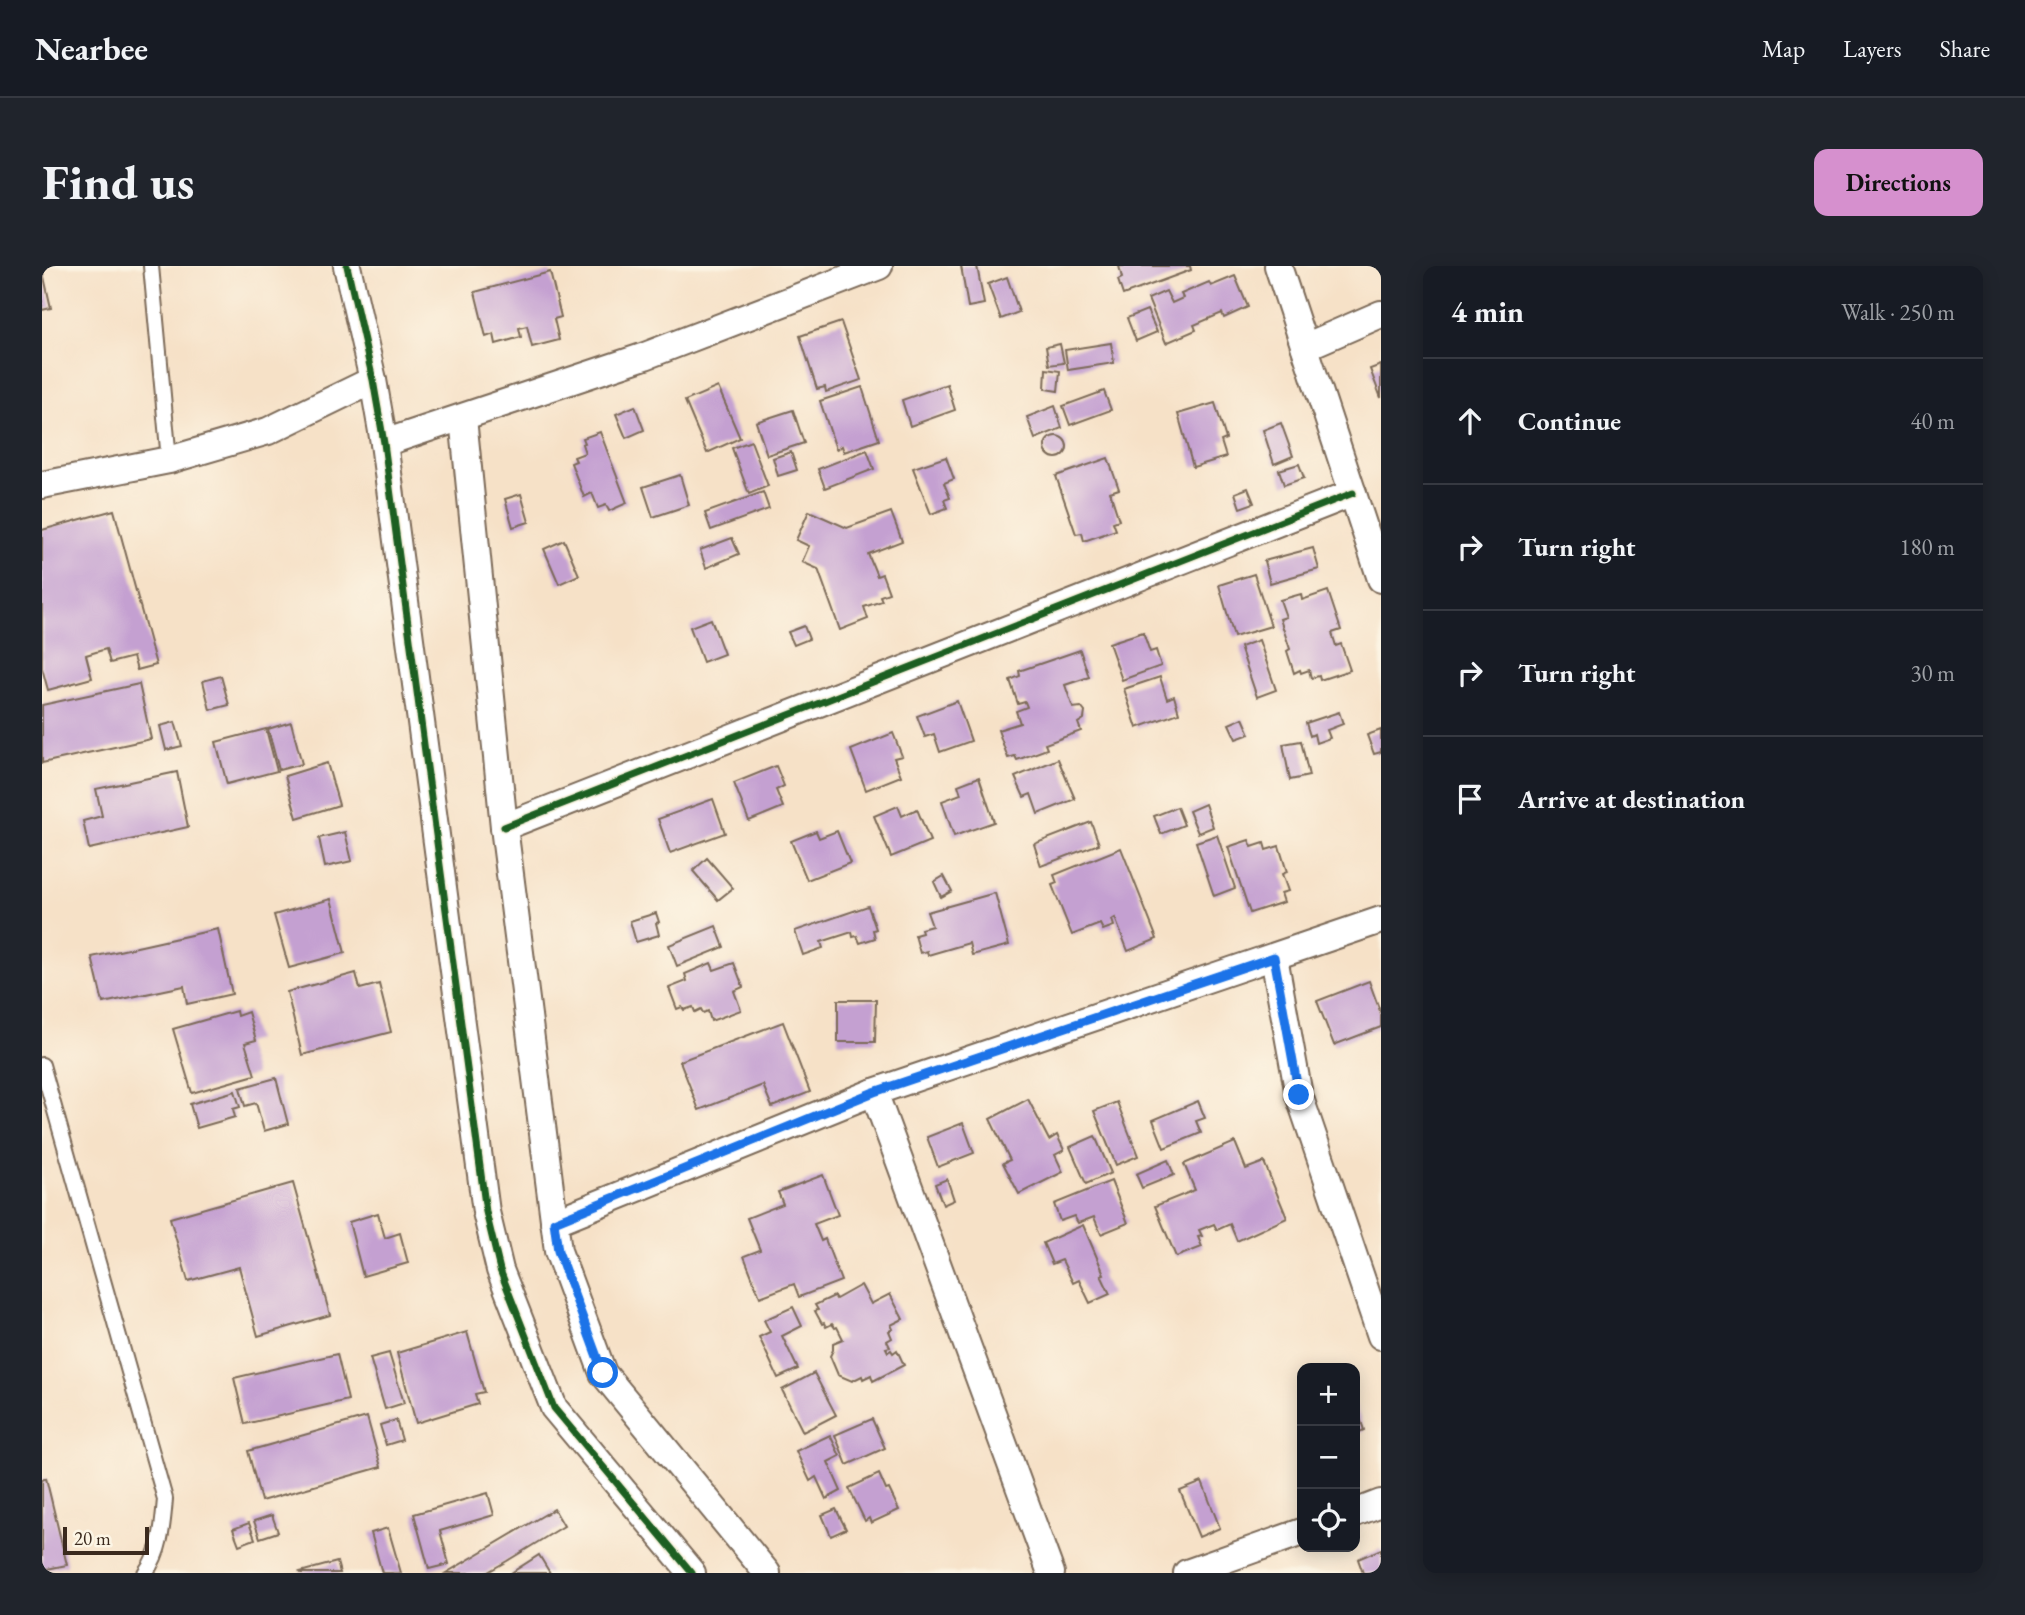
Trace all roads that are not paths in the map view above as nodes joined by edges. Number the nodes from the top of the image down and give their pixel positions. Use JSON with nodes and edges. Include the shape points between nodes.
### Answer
{"nodes":[{"id":1,"x":151,"y":266,"type":"edge"},
{"id":2,"x":347,"y":266,"type":"edge"},
{"id":3,"x":879,"y":266,"type":"edge"},
{"id":4,"x":1278,"y":266,"type":"edge"},
{"id":5,"x":1381,"y":314,"type":"edge"},
{"id":6,"x":1305,"y":347,"type":"junction"},
{"id":7,"x":373,"y":380,"type":"junction"},
{"id":8,"x":463,"y":418,"type":"junction"},
{"id":9,"x":384,"y":443,"type":"junction"},
{"id":10,"x":169,"y":460,"type":"junction"},
{"id":11,"x":42,"y":485,"type":"edge"},
{"id":12,"x":1353,"y":493,"type":"junction"},
{"id":13,"x":1381,"y":579,"type":"edge"},
{"id":14,"x":505,"y":827,"type":"junction"},
{"id":15,"x":1381,"y":920,"type":"edge"},
{"id":16,"x":1274,"y":957,"type":"junction"},
{"id":17,"x":42,"y":1065,"type":"edge"},
{"id":18,"x":874,"y":1092,"type":"junction"},
{"id":19,"x":554,"y":1222,"type":"junction"},
{"id":20,"x":1381,"y":1336,"type":"edge"},
{"id":21,"x":1381,"y":1503,"type":"edge"},
{"id":22,"x":1360,"y":1511,"type":"edge"},
{"id":23,"x":1297,"y":1534,"type":"edge"},
{"id":24,"x":145,"y":1573,"type":"edge"},
{"id":25,"x":692,"y":1573,"type":"edge"},
{"id":26,"x":767,"y":1573,"type":"edge"},
{"id":27,"x":1051,"y":1573,"type":"edge"},
{"id":28,"x":1187,"y":1573,"type":"edge"}],
"edges":[{"from":1,"to":10,"type":"lane"},
{"from":2,"to":7,"type":"street"},
{"from":3,"to":8,"type":"street","via":[[645,356]]},
{"from":4,"to":6,"type":"street"},
{"from":5,"to":6,"type":"street"},
{"from":6,"to":12,"type":"street"},
{"from":7,"to":9,"type":"street"},
{"from":7,"to":10,"type":"street","via":[[268,431]]},
{"from":8,"to":9,"type":"street"},
{"from":8,"to":14,"type":"street"},
{"from":9,"to":25,"type":"street","via":[[486,1212],[500,1269],[554,1408]]},
{"from":10,"to":11,"type":"street"},
{"from":12,"to":13,"type":"street"},
{"from":12,"to":14,"type":"street"},
{"from":14,"to":19,"type":"street"},
{"from":15,"to":16,"type":"street"},
{"from":16,"to":18,"type":"street"},
{"from":16,"to":20,"type":"street","via":[[1299,1095]]},
{"from":17,"to":24,"type":"lane","via":[[165,1499],[162,1535]]},
{"from":18,"to":19,"type":"street"},
{"from":18,"to":27,"type":"street"},
{"from":19,"to":26,"type":"street","via":[[558,1251],[603,1373]]},
{"from":21,"to":22,"type":"street"},
{"from":23,"to":28,"type":"street"}]}
